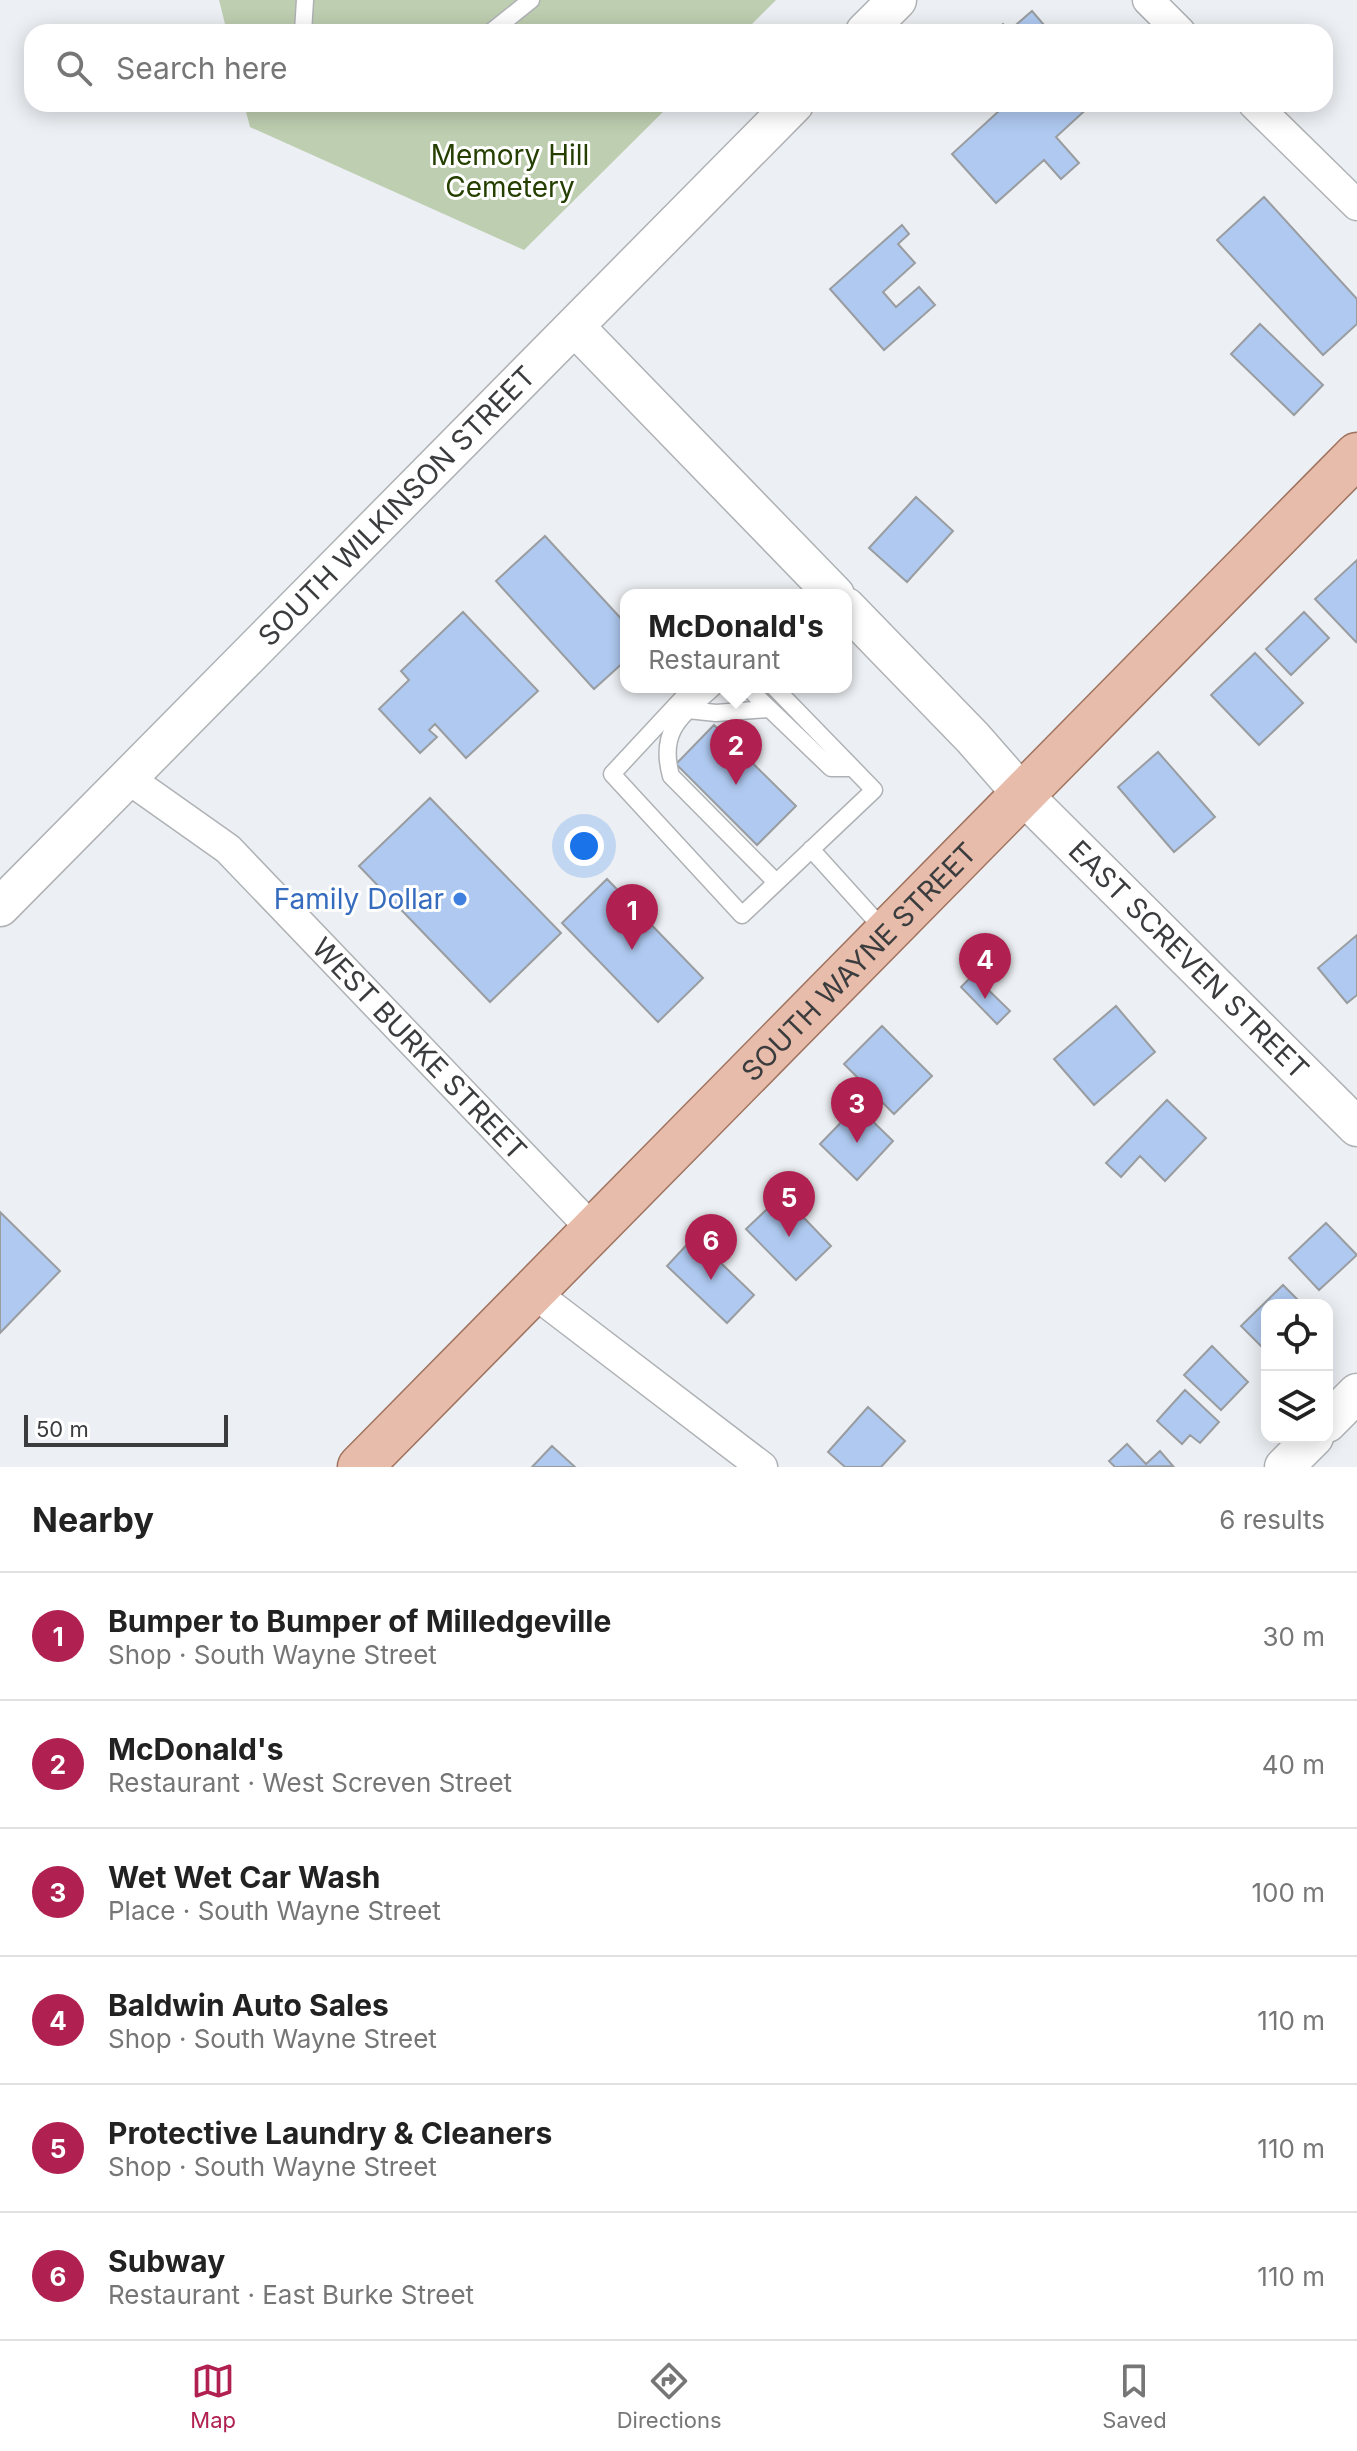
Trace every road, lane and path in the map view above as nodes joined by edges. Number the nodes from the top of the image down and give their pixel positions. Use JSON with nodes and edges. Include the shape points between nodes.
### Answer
{"nodes":[{"id":1,"x":305,"y":0,"type":"edge"},
{"id":2,"x":531,"y":0,"type":"edge"},
{"id":3,"x":897,"y":0,"type":"edge"},
{"id":4,"x":1148,"y":0,"type":"edge"},
{"id":5,"x":304,"y":24,"type":"edge"},
{"id":6,"x":501,"y":24,"type":"edge"},
{"id":7,"x":873,"y":24,"type":"edge"},
{"id":8,"x":1172,"y":24,"type":"edge"},
{"id":9,"x":786,"y":112,"type":"edge"},
{"id":10,"x":1262,"y":112,"type":"edge"},
{"id":11,"x":1357,"y":205,"type":"edge"},
{"id":12,"x":575,"y":327,"type":"junction"},
{"id":13,"x":1357,"y":455,"type":"edge"},
{"id":14,"x":824,"y":589,"type":"edge"},
{"id":15,"x":852,"y":617,"type":"edge"},
{"id":16,"x":687,"y":693,"type":"edge"},
{"id":17,"x":707,"y":693,"type":"edge"},
{"id":18,"x":753,"y":693,"type":"edge"},
{"id":19,"x":780,"y":693,"type":"edge"},
{"id":20,"x":767,"y":709,"type":"junction"},
{"id":21,"x":688,"y":710,"type":"junction"},
{"id":22,"x":852,"y":768,"type":"junction"},
{"id":23,"x":129,"y":779,"type":"junction"},
{"id":24,"x":1022,"y":794,"type":"junction"},
{"id":25,"x":811,"y":849,"type":"junction"},
{"id":26,"x":776,"y":882,"type":"junction"},
{"id":27,"x":0,"y":907,"type":"edge"},
{"id":28,"x":886,"y":932,"type":"junction"},
{"id":29,"x":1357,"y":1127,"type":"edge"},
{"id":30,"x":595,"y":1232,"type":"junction"},
{"id":31,"x":533,"y":1292,"type":"junction"},
{"id":32,"x":1357,"y":1393,"type":"edge"},
{"id":33,"x":1333,"y":1417,"type":"edge"},
{"id":34,"x":1308,"y":1443,"type":"edge"},
{"id":35,"x":360,"y":1467,"type":"edge"},
{"id":36,"x":762,"y":1467,"type":"edge"},
{"id":37,"x":1284,"y":1467,"type":"edge"}],
"edges":[{"from":1,"to":5,"type":"lane"},
{"from":2,"to":6,"type":"lane"},
{"from":3,"to":7,"type":"street"},
{"from":4,"to":8,"type":"street"},
{"from":9,"to":12,"type":"street","name":"SOUTH WILKINSON STREET"},
{"from":10,"to":11,"type":"street"},
{"from":12,"to":14,"type":"street","name":"EAST SCREVEN STREET"},
{"from":12,"to":23,"type":"street","name":"SOUTH WILKINSON STREET"},
{"from":13,"to":24,"type":"main road","name":"SOUTH WAYNE STREET"},
{"from":15,"to":24,"type":"street","name":"EAST SCREVEN STREET"},
{"from":16,"to":26,"type":"lane","via":[[612,774],[742,915]]},
{"from":17,"to":21,"type":"lane"},
{"from":18,"to":20,"type":"lane"},
{"from":19,"to":22,"type":"lane"},
{"from":20,"to":21,"type":"lane"},
{"from":20,"to":22,"type":"lane","via":[[831,768]]},
{"from":21,"to":26,"type":"lane","via":[[669,733],[666,760],[671,776]]},
{"from":22,"to":25,"type":"lane","via":[[874,790]]},
{"from":23,"to":27,"type":"street","name":"SOUTH WILKINSON STREET"},
{"from":23,"to":30,"type":"street","name":"WEST BURKE STREET","via":[[228,849]]},
{"from":24,"to":28,"type":"main road","name":"SOUTH WAYNE STREET"},
{"from":24,"to":29,"type":"street","name":"EAST SCREVEN STREET"},
{"from":25,"to":26,"type":"lane"},
{"from":25,"to":28,"type":"lane"},
{"from":28,"to":30,"type":"main road","name":"SOUTH WAYNE STREET"},
{"from":30,"to":31,"type":"main road","name":"SOUTH WAYNE STREET"},
{"from":31,"to":35,"type":"main road","name":"SOUTH WAYNE STREET"},
{"from":31,"to":36,"type":"street"},
{"from":32,"to":33,"type":"street"},
{"from":34,"to":37,"type":"street"}]}
